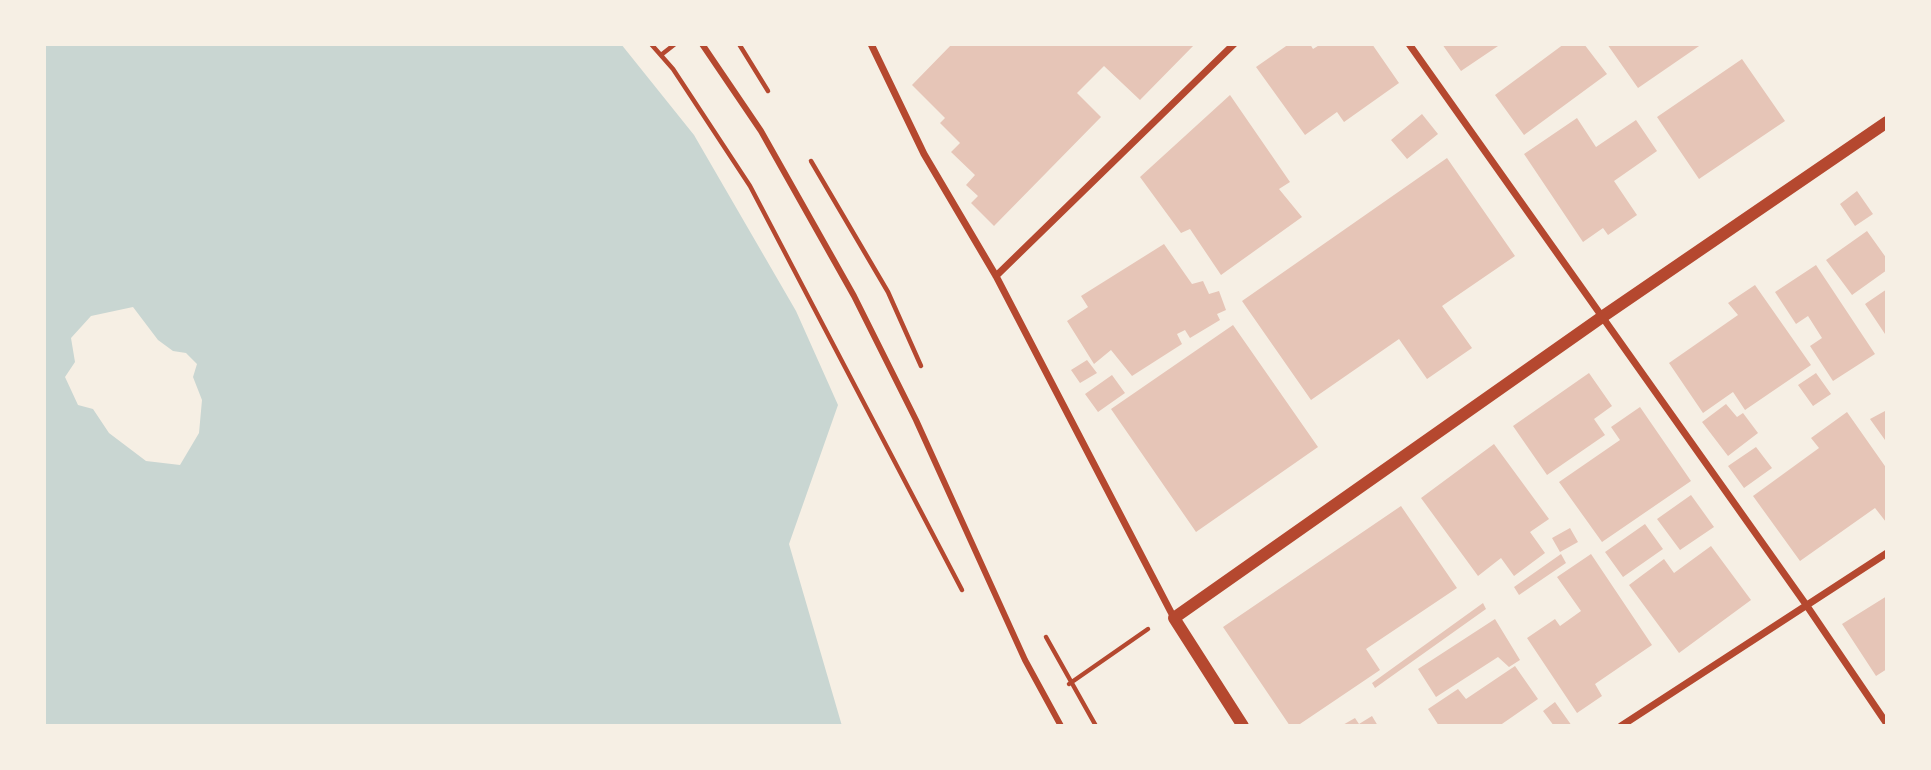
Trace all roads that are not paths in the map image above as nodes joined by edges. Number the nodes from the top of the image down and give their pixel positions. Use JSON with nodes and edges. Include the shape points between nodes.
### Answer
{"nodes":[{"id":1,"x":702,"y":44,"type":"edge"},
{"id":2,"x":871,"y":44,"type":"edge"},
{"id":3,"x":1234,"y":44,"type":"edge"},
{"id":4,"x":1409,"y":44,"type":"edge"},
{"id":5,"x":1887,"y":122,"type":"edge"},
{"id":6,"x":996,"y":276,"type":"junction"},
{"id":7,"x":1602,"y":317,"type":"junction"},
{"id":8,"x":1887,"y":554,"type":"edge"},
{"id":9,"x":1807,"y":606,"type":"junction"},
{"id":10,"x":1173,"y":615,"type":"junction"},
{"id":11,"x":1887,"y":724,"type":"edge"},
{"id":12,"x":1061,"y":726,"type":"edge"},
{"id":13,"x":1243,"y":726,"type":"edge"},
{"id":14,"x":1621,"y":726,"type":"edge"}],
"edges":[{"from":1,"to":12,"type":"street","via":[[761,131],[853,296],[916,420],[1025,660]]},
{"from":2,"to":6,"type":"street","via":[[924,154]]},
{"from":3,"to":6,"type":"street"},
{"from":4,"to":7,"type":"street"},
{"from":5,"to":7,"type":"street"},
{"from":6,"to":10,"type":"street"},
{"from":7,"to":9,"type":"street"},
{"from":7,"to":10,"type":"street"},
{"from":8,"to":9,"type":"street"},
{"from":9,"to":11,"type":"street"},
{"from":9,"to":14,"type":"street"},
{"from":10,"to":13,"type":"street"}]}
